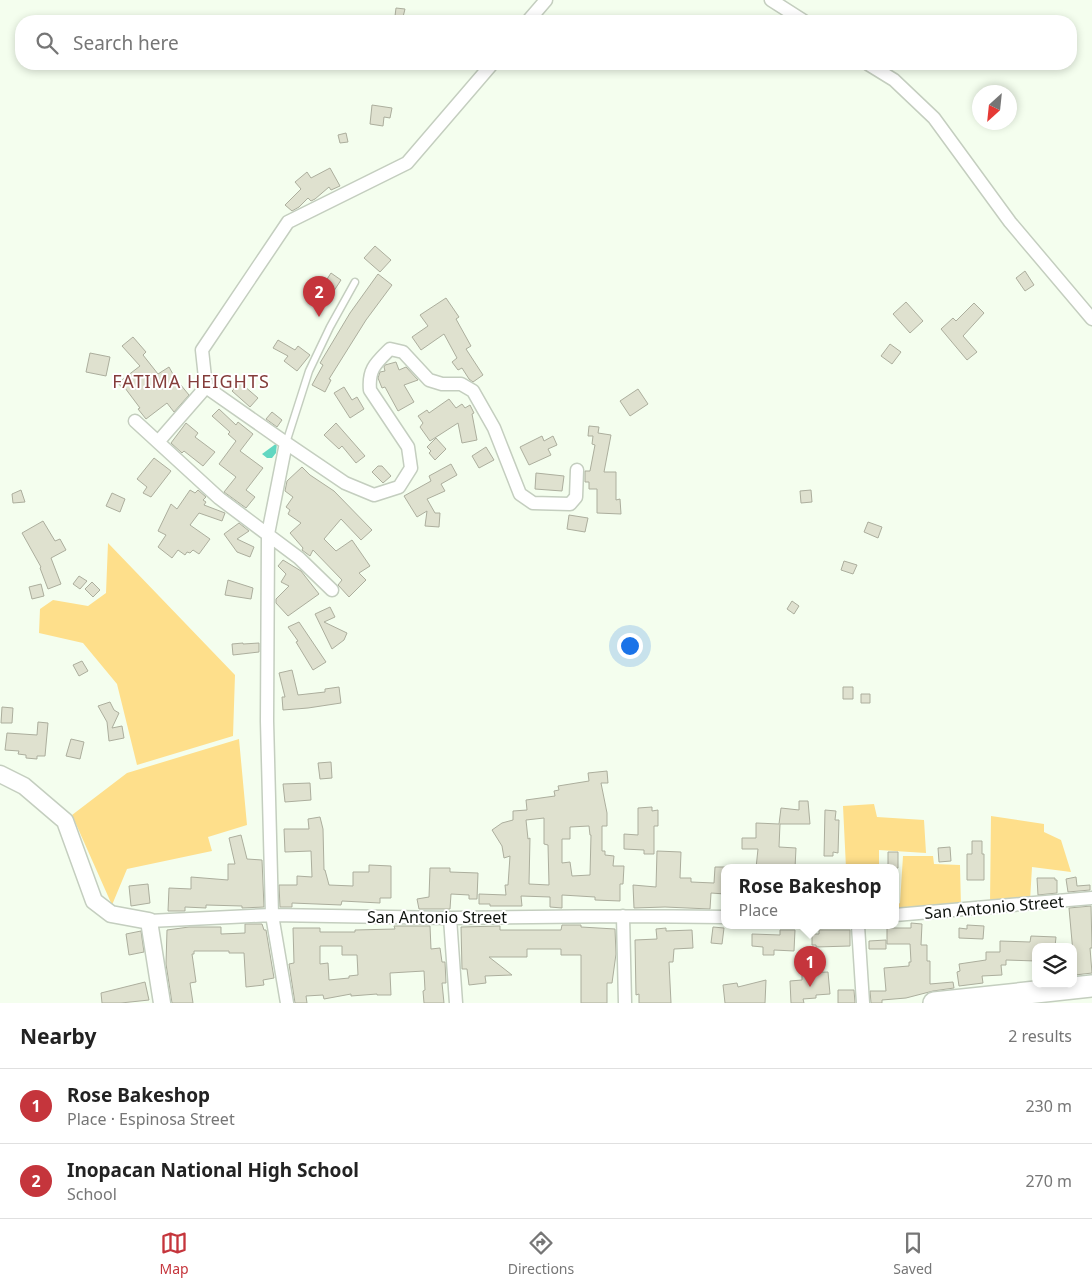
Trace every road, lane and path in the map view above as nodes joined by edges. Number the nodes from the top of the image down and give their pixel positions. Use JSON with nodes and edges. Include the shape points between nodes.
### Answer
{"nodes":[{"id":1,"x":546,"y":0,"type":"edge"},
{"id":2,"x":771,"y":0,"type":"edge"},
{"id":3,"x":533,"y":15,"type":"edge"},
{"id":4,"x":795,"y":15,"type":"edge"},
{"id":5,"x":487,"y":70,"type":"edge"},
{"id":6,"x":878,"y":70,"type":"edge"},
{"id":7,"x":355,"y":282,"type":"dead end"},
{"id":8,"x":1092,"y":319,"type":"edge"},
{"id":9,"x":206,"y":387,"type":"junction"},
{"id":10,"x":134,"y":420,"type":"dead end"},
{"id":11,"x":158,"y":442,"type":"junction"},
{"id":12,"x":286,"y":443,"type":"junction"},
{"id":13,"x":577,"y":470,"type":"dead end"},
{"id":14,"x":268,"y":534,"type":"junction"},
{"id":15,"x":332,"y":590,"type":"dead end"},
{"id":16,"x":0,"y":774,"type":"edge"},
{"id":17,"x":1092,"y":898,"type":"edge"},
{"id":18,"x":272,"y":915,"type":"junction"},
{"id":19,"x":899,"y":915,"type":"edge"},
{"id":20,"x":623,"y":916,"type":"junction"},
{"id":21,"x":721,"y":917,"type":"edge"},
{"id":22,"x":450,"y":918,"type":"junction"},
{"id":23,"x":149,"y":921,"type":"junction"},
{"id":24,"x":858,"y":929,"type":"edge"},
{"id":25,"x":1092,"y":986,"type":"edge"},
{"id":26,"x":1007,"y":999,"type":"edge"},
{"id":27,"x":162,"y":1003,"type":"edge"},
{"id":28,"x":287,"y":1003,"type":"edge"},
{"id":29,"x":456,"y":1003,"type":"edge"},
{"id":30,"x":625,"y":1003,"type":"edge"},
{"id":31,"x":863,"y":1003,"type":"edge"},
{"id":32,"x":934,"y":1003,"type":"edge"}],
"edges":[{"from":1,"to":3,"type":"street"},
{"from":2,"to":4,"type":"street"},
{"from":5,"to":9,"type":"street","via":[[407,163],[288,222],[202,350]]},
{"from":6,"to":8,"type":"street","via":[[894,80],[934,118],[1010,222]]},
{"from":7,"to":12,"type":"lane","via":[[309,370]]},
{"from":9,"to":11,"type":"street"},
{"from":9,"to":12,"type":"street"},
{"from":10,"to":11,"type":"street"},
{"from":11,"to":14,"type":"street","via":[[219,498]]},
{"from":12,"to":13,"type":"street","via":[[345,483],[374,495],[399,487],[411,468],[408,447],[369,384],[373,367],[390,349],[403,352],[430,380],[461,384],[473,391],[494,428],[520,494],[533,503],[570,504],[576,497]]},
{"from":12,"to":14,"type":"street"},
{"from":14,"to":15,"type":"street"},
{"from":14,"to":18,"type":"street","via":[[267,721]]},
{"from":16,"to":23,"type":"street","via":[[24,786],[65,822],[94,901],[111,914]]},
{"from":17,"to":19,"type":"street","name":"San Antonio Street"},
{"from":18,"to":22,"type":"street","name":"San Antonio Street"},
{"from":18,"to":23,"type":"street","name":"San Antonio Street"},
{"from":18,"to":28,"type":"street"},
{"from":20,"to":21,"type":"street","name":"San Antonio Street"},
{"from":20,"to":22,"type":"street","name":"San Antonio Street"},
{"from":20,"to":30,"type":"street"},
{"from":22,"to":29,"type":"street"},
{"from":23,"to":27,"type":"street"},
{"from":24,"to":31,"type":"street"},
{"from":25,"to":26,"type":"main road"},
{"from":26,"to":32,"type":"main road"}]}
